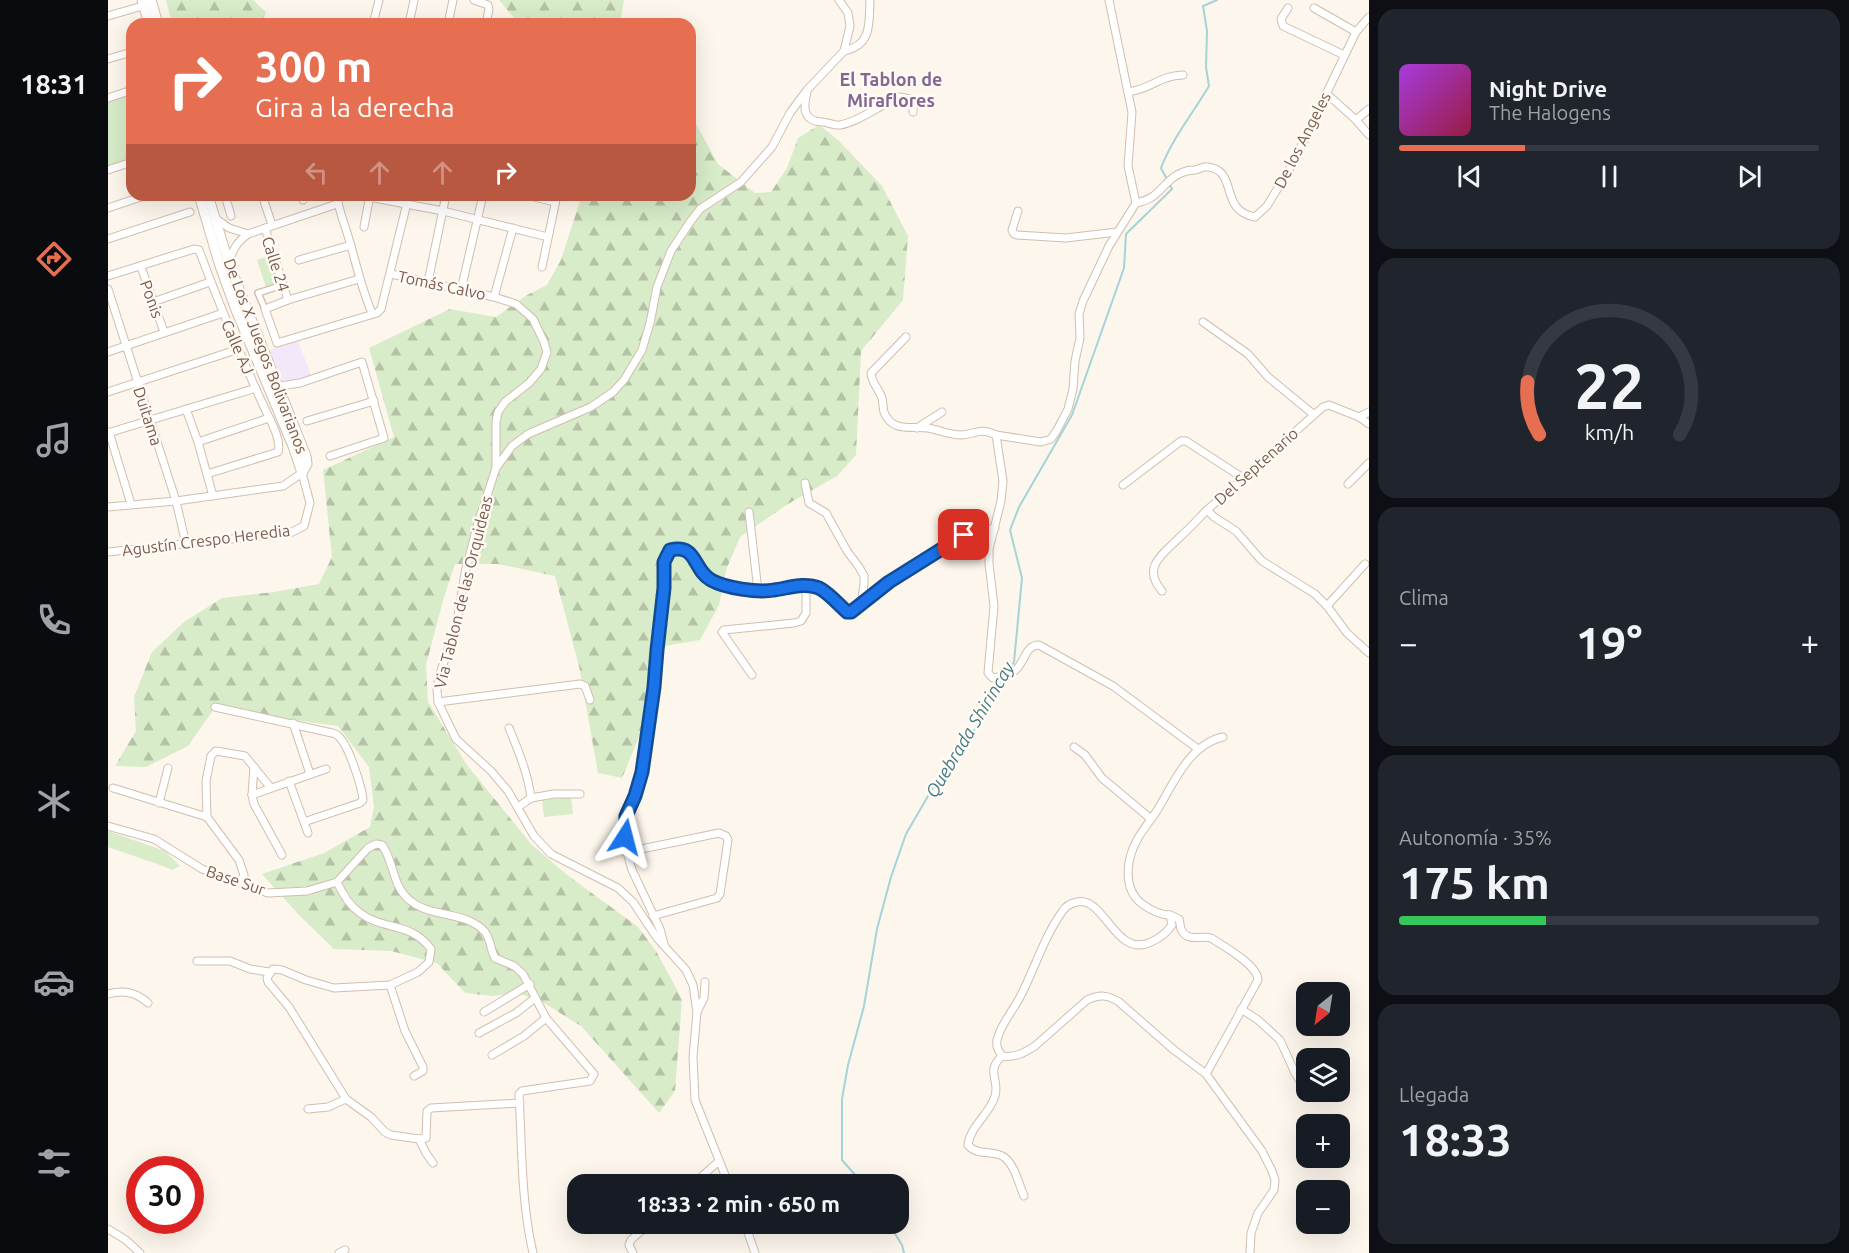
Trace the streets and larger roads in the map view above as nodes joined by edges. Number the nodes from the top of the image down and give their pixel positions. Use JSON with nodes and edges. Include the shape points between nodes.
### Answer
{"nodes":[{"id":1,"x":379,"y":0,"type":"edge"},
{"id":2,"x":414,"y":0,"type":"edge"},
{"id":3,"x":453,"y":0,"type":"edge"},
{"id":4,"x":474,"y":0,"type":"edge"},
{"id":5,"x":839,"y":0,"type":"edge"},
{"id":6,"x":870,"y":0,"type":"edge"},
{"id":7,"x":1110,"y":0,"type":"edge"},
{"id":8,"x":147,"y":2,"type":"edge"},
{"id":9,"x":1288,"y":8,"type":"dead end"},
{"id":10,"x":1314,"y":8,"type":"dead end"},
{"id":11,"x":108,"y":16,"type":"edge"},
{"id":12,"x":1369,"y":17,"type":"edge"},
{"id":13,"x":148,"y":18,"type":"edge"},
{"id":14,"x":155,"y":18,"type":"edge"},
{"id":15,"x":375,"y":18,"type":"edge"},
{"id":16,"x":410,"y":18,"type":"edge"},
{"id":17,"x":449,"y":18,"type":"edge"},
{"id":18,"x":487,"y":18,"type":"edge"},
{"id":19,"x":1356,"y":32,"type":"junction"},
{"id":20,"x":844,"y":51,"type":"junction"},
{"id":21,"x":126,"y":54,"type":"edge"},
{"id":22,"x":1344,"y":55,"type":"junction"},
{"id":23,"x":108,"y":59,"type":"edge"},
{"id":24,"x":1183,"y":75,"type":"dead end"},
{"id":25,"x":807,"y":90,"type":"junction"},
{"id":26,"x":126,"y":92,"type":"edge"},
{"id":27,"x":1128,"y":92,"type":"junction"},
{"id":28,"x":1326,"y":93,"type":"junction"},
{"id":29,"x":108,"y":98,"type":"edge"},
{"id":30,"x":1369,"y":109,"type":"edge"},
{"id":31,"x":913,"y":112,"type":"dead end"},
{"id":32,"x":1356,"y":120,"type":"junction"},
{"id":33,"x":1369,"y":135,"type":"edge"},
{"id":34,"x":126,"y":164,"type":"edge"},
{"id":35,"x":108,"y":170,"type":"edge"},
{"id":36,"x":129,"y":201,"type":"edge"},
{"id":37,"x":202,"y":201,"type":"edge"},
{"id":38,"x":209,"y":201,"type":"edge"},
{"id":39,"x":227,"y":201,"type":"edge"},
{"id":40,"x":263,"y":201,"type":"edge"},
{"id":41,"x":337,"y":201,"type":"edge"},
{"id":42,"x":369,"y":201,"type":"edge"},
{"id":43,"x":393,"y":201,"type":"edge"},
{"id":44,"x":408,"y":201,"type":"edge"},
{"id":45,"x":445,"y":201,"type":"edge"},
{"id":46,"x":482,"y":201,"type":"edge"},
{"id":47,"x":556,"y":201,"type":"edge"},
{"id":48,"x":1136,"y":203,"type":"junction"},
{"id":49,"x":337,"y":204,"type":"junction"},
{"id":50,"x":407,"y":204,"type":"junction"},
{"id":51,"x":108,"y":208,"type":"edge"},
{"id":52,"x":443,"y":211,"type":"junction"},
{"id":53,"x":1018,"y":211,"type":"dead end"},
{"id":54,"x":190,"y":212,"type":"dead end"},
{"id":55,"x":231,"y":216,"type":"joint"},
{"id":56,"x":210,"y":217,"type":"junction"},
{"id":57,"x":478,"y":220,"type":"junction"},
{"id":58,"x":268,"y":226,"type":"junction"},
{"id":59,"x":364,"y":227,"type":"dead end"},
{"id":60,"x":513,"y":228,"type":"junction"},
{"id":61,"x":236,"y":231,"type":"junction"},
{"id":62,"x":1117,"y":232,"type":"junction"},
{"id":63,"x":248,"y":234,"type":"junction"},
{"id":64,"x":548,"y":237,"type":"junction"},
{"id":65,"x":108,"y":239,"type":"edge"},
{"id":66,"x":351,"y":245,"type":"junction"},
{"id":67,"x":299,"y":260,"type":"dead end"},
{"id":68,"x":224,"y":265,"type":"junction"},
{"id":69,"x":141,"y":267,"type":"junction"},
{"id":70,"x":542,"y":267,"type":"dead end"},
{"id":71,"x":390,"y":274,"type":"junction"},
{"id":72,"x":108,"y":276,"type":"edge"},
{"id":73,"x":359,"y":279,"type":"junction"},
{"id":74,"x":210,"y":282,"type":"junction"},
{"id":75,"x":428,"y":282,"type":"junction"},
{"id":76,"x":283,"y":285,"type":"junction"},
{"id":77,"x":108,"y":289,"type":"edge"},
{"id":78,"x":461,"y":290,"type":"junction"},
{"id":79,"x":494,"y":297,"type":"junction"},
{"id":80,"x":288,"y":300,"type":"junction"},
{"id":81,"x":153,"y":302,"type":"junction"},
{"id":82,"x":265,"y":309,"type":"junction"},
{"id":83,"x":223,"y":313,"type":"junction"},
{"id":84,"x":372,"y":314,"type":"junction"},
{"id":85,"x":1203,"y":322,"type":"dead end"},
{"id":86,"x":164,"y":332,"type":"junction"},
{"id":87,"x":906,"y":337,"type":"dead end"},
{"id":88,"x":125,"y":346,"type":"junction"},
{"id":89,"x":239,"y":349,"type":"junction"},
{"id":90,"x":108,"y":352,"type":"edge"},
{"id":91,"x":138,"y":382,"type":"junction"},
{"id":92,"x":274,"y":387,"type":"junction"},
{"id":93,"x":256,"y":388,"type":"junction"},
{"id":94,"x":108,"y":392,"type":"edge"},
{"id":95,"x":374,"y":401,"type":"junction"},
{"id":96,"x":186,"y":409,"type":"junction"},
{"id":97,"x":942,"y":412,"type":"dead end"},
{"id":98,"x":1369,"y":412,"type":"edge"},
{"id":99,"x":1314,"y":414,"type":"junction"},
{"id":100,"x":1359,"y":417,"type":"junction"},
{"id":101,"x":269,"y":418,"type":"junction"},
{"id":102,"x":150,"y":420,"type":"junction"},
{"id":103,"x":307,"y":421,"type":"dead end"},
{"id":104,"x":1369,"y":424,"type":"edge"},
{"id":105,"x":917,"y":428,"type":"junction"},
{"id":106,"x":109,"y":432,"type":"edge"},
{"id":107,"x":996,"y":435,"type":"junction"},
{"id":108,"x":198,"y":442,"type":"junction"},
{"id":109,"x":330,"y":456,"type":"dead end"},
{"id":110,"x":118,"y":459,"type":"junction"},
{"id":111,"x":108,"y":461,"type":"edge"},
{"id":112,"x":1369,"y":463,"type":"edge"},
{"id":113,"x":496,"y":468,"type":"junction"},
{"id":114,"x":302,"y":473,"type":"junction"},
{"id":115,"x":207,"y":474,"type":"junction"},
{"id":116,"x":1243,"y":478,"type":"junction"},
{"id":117,"x":805,"y":483,"type":"dead end"},
{"id":118,"x":1348,"y":484,"type":"dead end"},
{"id":119,"x":1123,"y":485,"type":"dead end"},
{"id":120,"x":213,"y":496,"type":"junction"},
{"id":121,"x":176,"y":501,"type":"junction"},
{"id":122,"x":131,"y":504,"type":"junction"},
{"id":123,"x":108,"y":507,"type":"edge"},
{"id":124,"x":1208,"y":510,"type":"junction"},
{"id":125,"x":750,"y":512,"type":"dead end"},
{"id":126,"x":995,"y":528,"type":"junction"},
{"id":127,"x":186,"y":544,"type":"junction"},
{"id":128,"x":108,"y":552,"type":"edge"},
{"id":129,"x":1365,"y":564,"type":"dead end"},
{"id":130,"x":806,"y":586,"type":"junction"},
{"id":131,"x":758,"y":591,"type":"junction"},
{"id":132,"x":1162,"y":591,"type":"dead end"},
{"id":133,"x":861,"y":605,"type":"junction"},
{"id":134,"x":1327,"y":606,"type":"junction"},
{"id":135,"x":1369,"y":653,"type":"edge"},
{"id":136,"x":752,"y":675,"type":"dead end"},
{"id":137,"x":590,"y":700,"type":"dead end"},
{"id":138,"x":438,"y":702,"type":"junction"},
{"id":139,"x":214,"y":707,"type":"dead end"},
{"id":140,"x":293,"y":723,"type":"junction"},
{"id":141,"x":509,"y":728,"type":"dead end"},
{"id":142,"x":1223,"y":736,"type":"dead end"},
{"id":143,"x":1074,"y":747,"type":"dead end"},
{"id":144,"x":1198,"y":749,"type":"junction"},
{"id":145,"x":254,"y":767,"type":"junction"},
{"id":146,"x":168,"y":768,"type":"dead end"},
{"id":147,"x":326,"y":769,"type":"dead end"},
{"id":148,"x":310,"y":774,"type":"junction"},
{"id":149,"x":289,"y":781,"type":"junction"},
{"id":150,"x":270,"y":787,"type":"junction"},
{"id":151,"x":113,"y":788,"type":"dead end"},
{"id":152,"x":580,"y":794,"type":"dead end"},
{"id":153,"x":252,"y":795,"type":"junction"},
{"id":154,"x":531,"y":798,"type":"junction"},
{"id":155,"x":159,"y":803,"type":"junction"},
{"id":156,"x":518,"y":807,"type":"junction"},
{"id":157,"x":207,"y":817,"type":"junction"},
{"id":158,"x":1151,"y":819,"type":"junction"},
{"id":159,"x":304,"y":822,"type":"junction"},
{"id":160,"x":108,"y":826,"type":"edge"},
{"id":161,"x":308,"y":834,"type":"dead end"},
{"id":162,"x":627,"y":852,"type":"junction"},
{"id":163,"x":282,"y":855,"type":"dead end"},
{"id":164,"x":240,"y":882,"type":"junction"},
{"id":165,"x":337,"y":882,"type":"junction"},
{"id":166,"x":1170,"y":915,"type":"junction"},
{"id":167,"x":653,"y":916,"type":"junction"},
{"id":168,"x":664,"y":946,"type":"junction"},
{"id":169,"x":196,"y":961,"type":"dead end"},
{"id":170,"x":270,"y":972,"type":"junction"},
{"id":171,"x":705,"y":982,"type":"dead end"},
{"id":172,"x":530,"y":984,"type":"junction"},
{"id":173,"x":390,"y":985,"type":"junction"},
{"id":174,"x":108,"y":994,"type":"edge"},
{"id":175,"x":535,"y":998,"type":"junction"},
{"id":176,"x":148,"y":1004,"type":"dead end"},
{"id":177,"x":1241,"y":1009,"type":"junction"},
{"id":178,"x":484,"y":1012,"type":"dead end"},
{"id":179,"x":697,"y":1012,"type":"junction"},
{"id":180,"x":546,"y":1018,"type":"junction"},
{"id":181,"x":479,"y":1033,"type":"dead end"},
{"id":182,"x":492,"y":1055,"type":"dead end"},
{"id":183,"x":1002,"y":1056,"type":"junction"},
{"id":184,"x":1206,"y":1074,"type":"junction"},
{"id":185,"x":1296,"y":1075,"type":"edge"},
{"id":186,"x":414,"y":1076,"type":"dead end"},
{"id":187,"x":346,"y":1099,"type":"junction"},
{"id":188,"x":520,"y":1103,"type":"junction"},
{"id":189,"x":308,"y":1109,"type":"dead end"},
{"id":190,"x":419,"y":1139,"type":"junction"},
{"id":191,"x":719,"y":1161,"type":"junction"},
{"id":192,"x":433,"y":1162,"type":"dead end"},
{"id":193,"x":704,"y":1174,"type":"edge"},
{"id":194,"x":724,"y":1174,"type":"edge"},
{"id":195,"x":1024,"y":1196,"type":"dead end"},
{"id":196,"x":108,"y":1229,"type":"edge"},
{"id":197,"x":638,"y":1234,"type":"edge"},
{"id":198,"x":749,"y":1234,"type":"edge"},
{"id":199,"x":140,"y":1253,"type":"edge"},
{"id":200,"x":533,"y":1253,"type":"edge"},
{"id":201,"x":633,"y":1253,"type":"edge"},
{"id":202,"x":754,"y":1253,"type":"edge"},
{"id":203,"x":1250,"y":1253,"type":"edge"}],
"edges":[{"from":1,"to":15,"type":"street"},
{"from":2,"to":16,"type":"street"},
{"from":3,"to":17,"type":"street"},
{"from":4,"to":18,"type":"street","via":[[488,5]]},
{"from":5,"to":20,"type":"street","via":[[848,13],[850,26]]},
{"from":6,"to":20,"type":"street","name":"Via Tablon de las Orquideas","via":[[869,28],[864,41],[855,49]]},
{"from":7,"to":27,"type":"street"},
{"from":8,"to":11,"type":"street"},
{"from":8,"to":13,"type":"street"},
{"from":8,"to":14,"type":"street"},
{"from":9,"to":22,"type":"street","via":[[1281,19],[1283,26]]},
{"from":10,"to":19,"type":"street"},
{"from":12,"to":19,"type":"street","name":"De los Angeles"},
{"from":19,"to":22,"type":"street","name":"De los Angeles"},
{"from":20,"to":25,"type":"street","name":"Via Tablon de las Orquideas"},
{"from":21,"to":23,"type":"street"},
{"from":22,"to":28,"type":"street","name":"De los Angeles"},
{"from":24,"to":27,"type":"street","via":[[1170,75],[1141,90]]},
{"from":25,"to":31,"type":"street","via":[[805,113],[810,120],[819,122],[841,125],[900,97],[913,102]]},
{"from":25,"to":113,"type":"street","name":"Via Tablon de las Orquideas","via":[[772,147],[741,182],[700,209],[678,239],[657,287],[642,350],[624,381],[591,407],[528,434],[512,446]]},
{"from":26,"to":29,"type":"street"},
{"from":27,"to":48,"type":"street","via":[[1132,112],[1128,166]]},
{"from":28,"to":32,"type":"street"},
{"from":28,"to":48,"type":"street","name":"De los Angeles","via":[[1292,165],[1267,206],[1255,217],[1234,206],[1227,181],[1219,171],[1207,167],[1180,173],[1146,201]]},
{"from":30,"to":32,"type":"street"},
{"from":32,"to":33,"type":"street"},
{"from":34,"to":35,"type":"street"},
{"from":36,"to":51,"type":"street"},
{"from":37,"to":56,"type":"street","name":"De Los X Juegos Bolivarianos"},
{"from":38,"to":56,"type":"street","name":"De Los X Juegos Bolivarianos"},
{"from":39,"to":55,"type":"street"},
{"from":40,"to":58,"type":"street","name":"Calle 24"},
{"from":41,"to":49,"type":"street"},
{"from":42,"to":59,"type":"street"},
{"from":43,"to":50,"type":"street"},
{"from":44,"to":50,"type":"street"},
{"from":45,"to":52,"type":"street"},
{"from":46,"to":57,"type":"street"},
{"from":47,"to":64,"type":"street"},
{"from":48,"to":62,"type":"street"},
{"from":49,"to":58,"type":"street"},
{"from":49,"to":66,"type":"street"},
{"from":50,"to":52,"type":"street"},
{"from":50,"to":71,"type":"street"},
{"from":52,"to":57,"type":"street"},
{"from":52,"to":75,"type":"street"},
{"from":53,"to":62,"type":"street","via":[[1012,230],[1017,235],[1066,238]]},
{"from":54,"to":65,"type":"street"},
{"from":55,"to":61,"type":"street"},
{"from":56,"to":61,"type":"street"},
{"from":56,"to":68,"type":"street","name":"De Los X Juegos Bolivarianos"},
{"from":57,"to":60,"type":"street"},
{"from":57,"to":78,"type":"street"},
{"from":58,"to":63,"type":"street"},
{"from":58,"to":76,"type":"street","name":"Calle 24"},
{"from":60,"to":64,"type":"street"},
{"from":60,"to":79,"type":"street"},
{"from":61,"to":63,"type":"street"},
{"from":62,"to":107,"type":"street","via":[[1079,314],[1073,389],[1057,430],[1051,439],[1041,442]]},
{"from":63,"to":68,"type":"street","via":[[238,242]]},
{"from":64,"to":70,"type":"street"},
{"from":66,"to":67,"type":"street"},
{"from":66,"to":73,"type":"street"},
{"from":68,"to":92,"type":"street","name":"De Los X Juegos Bolivarianos"},
{"from":69,"to":72,"type":"street"},
{"from":69,"to":74,"type":"street","name":"Calle AJ","via":[[197,249]]},
{"from":69,"to":81,"type":"street","name":"Ponis"},
{"from":71,"to":75,"type":"street","name":"Tomás Calvo"},
{"from":71,"to":84,"type":"street","via":[[381,309]]},
{"from":73,"to":80,"type":"street"},
{"from":73,"to":84,"type":"street"},
{"from":74,"to":81,"type":"street"},
{"from":74,"to":83,"type":"street","name":"Calle AJ"},
{"from":75,"to":78,"type":"street","name":"Tomás Calvo"},
{"from":76,"to":80,"type":"street","name":"Calle 24"},
{"from":76,"to":82,"type":"street","via":[[258,293]]},
{"from":77,"to":88,"type":"street","name":"Duitama"},
{"from":78,"to":79,"type":"street","name":"Tomás Calvo"},
{"from":79,"to":113,"type":"street","name":"Tomás Calvo","via":[[516,304],[533,319],[547,352],[541,369],[498,412]]},
{"from":80,"to":82,"type":"street"},
{"from":81,"to":86,"type":"street","name":"Ponis"},
{"from":82,"to":84,"type":"street","via":[[277,344]]},
{"from":83,"to":86,"type":"street"},
{"from":83,"to":89,"type":"street","name":"Calle AJ"},
{"from":85,"to":99,"type":"street","via":[[1248,354],[1268,377]]},
{"from":86,"to":88,"type":"street"},
{"from":87,"to":105,"type":"street","via":[[874,367],[871,377],[891,422],[900,428]]},
{"from":88,"to":90,"type":"street"},
{"from":88,"to":91,"type":"street","name":"Duitama"},
{"from":89,"to":91,"type":"street"},
{"from":89,"to":93,"type":"street","name":"Calle AJ"},
{"from":91,"to":94,"type":"street"},
{"from":91,"to":102,"type":"street","name":"Duitama"},
{"from":92,"to":95,"type":"street","via":[[300,383],[362,362]]},
{"from":92,"to":114,"type":"street","name":"De Los X Juegos Bolivarianos","via":[[306,456]]},
{"from":93,"to":96,"type":"street"},
{"from":93,"to":101,"type":"street","name":"Calle AJ"},
{"from":95,"to":103,"type":"street"},
{"from":95,"to":109,"type":"street","via":[[384,438]]},
{"from":96,"to":102,"type":"street"},
{"from":96,"to":108,"type":"street"},
{"from":97,"to":105,"type":"street"},
{"from":98,"to":100,"type":"street"},
{"from":99,"to":100,"type":"street","name":"Del Septenario","via":[[1329,405]]},
{"from":99,"to":116,"type":"street","name":"Del Septenario"},
{"from":100,"to":104,"type":"street"},
{"from":101,"to":108,"type":"street"},
{"from":101,"to":115,"type":"street","name":"Calle AJ","via":[[278,452]]},
{"from":102,"to":106,"type":"street"},
{"from":102,"to":121,"type":"street","name":"Duitama"},
{"from":105,"to":107,"type":"street","via":[[959,435],[981,430]]},
{"from":106,"to":110,"type":"street"},
{"from":107,"to":126,"type":"street","via":[[1003,481]]},
{"from":108,"to":115,"type":"street"},
{"from":110,"to":111,"type":"street"},
{"from":110,"to":122,"type":"street"},
{"from":112,"to":118,"type":"street"},
{"from":113,"to":138,"type":"street","name":"Via Tablon de las Orquideas","via":[[475,532],[457,622],[439,677]]},
{"from":114,"to":120,"type":"street","via":[[283,486]]},
{"from":114,"to":127,"type":"street","name":"Agustín Crespo Heredia","via":[[310,503],[304,526],[290,533]]},
{"from":115,"to":120,"type":"street"},
{"from":116,"to":119,"type":"street","via":[[1181,441]]},
{"from":116,"to":124,"type":"street","name":"Del Septenario"},
{"from":117,"to":133,"type":"street","via":[[809,503],[826,513],[864,576]]},
{"from":120,"to":121,"type":"street"},
{"from":121,"to":122,"type":"street"},
{"from":121,"to":127,"type":"street","name":"Duitama"},
{"from":122,"to":123,"type":"street"},
{"from":124,"to":132,"type":"street","via":[[1160,555],[1153,577]]},
{"from":124,"to":134,"type":"street","name":"Del Septenario","via":[[1236,531],[1262,561],[1315,594]]},
{"from":125,"to":131,"type":"street"},
{"from":126,"to":133,"type":"street","via":[[954,540]]},
{"from":126,"to":144,"type":"street","via":[[989,549],[994,606],[988,673],[993,678],[1006,676],[1020,666],[1028,649],[1039,645],[1113,686]]},
{"from":127,"to":128,"type":"street","name":"Agustín Crespo Heredia"},
{"from":129,"to":134,"type":"street"},
{"from":130,"to":131,"type":"street"},
{"from":130,"to":133,"type":"street","via":[[819,589],[847,612]]},
{"from":130,"to":136,"type":"street","via":[[806,613],[801,621],[723,630]]},
{"from":131,"to":162,"type":"street","via":[[708,579],[691,553],[680,548],[667,555],[645,751],[625,825]]},
{"from":134,"to":135,"type":"street","name":"Del Septenario","via":[[1347,633]]},
{"from":137,"to":138,"type":"street","via":[[585,686],[580,684]]},
{"from":138,"to":156,"type":"street","name":"Via Tablon de las Orquideas","via":[[456,739],[491,771]]},
{"from":139,"to":140,"type":"street"},
{"from":140,"to":148,"type":"street"},
{"from":140,"to":159,"type":"street","via":[[338,735],[363,795],[360,803]]},
{"from":141,"to":154,"type":"street"},
{"from":142,"to":144,"type":"street"},
{"from":143,"to":158,"type":"street","via":[[1102,778]]},
{"from":144,"to":158,"type":"street"},
{"from":145,"to":150,"type":"street"},
{"from":145,"to":153,"type":"street"},
{"from":145,"to":157,"type":"street","via":[[245,756],[213,753],[206,781]]},
{"from":146,"to":155,"type":"street"},
{"from":147,"to":148,"type":"street"},
{"from":148,"to":149,"type":"street"},
{"from":149,"to":150,"type":"street"},
{"from":149,"to":159,"type":"street"},
{"from":150,"to":153,"type":"street"},
{"from":151,"to":155,"type":"street"},
{"from":152,"to":154,"type":"street"},
{"from":153,"to":163,"type":"street"},
{"from":154,"to":156,"type":"street"},
{"from":155,"to":157,"type":"street"},
{"from":156,"to":168,"type":"street","name":"Via Tablon de las Orquideas","via":[[534,836],[551,854],[618,888],[633,902]]},
{"from":157,"to":164,"type":"street","via":[[239,860],[244,874]]},
{"from":158,"to":166,"type":"street","via":[[1136,841],[1128,863],[1129,881],[1137,900]]},
{"from":159,"to":161,"type":"street"},
{"from":160,"to":164,"type":"street","name":"Base Sur","via":[[154,839],[202,869]]},
{"from":162,"to":167,"type":"street"},
{"from":162,"to":167,"type":"street","via":[[719,833],[728,840],[717,898]]},
{"from":164,"to":165,"type":"street","name":"Base Sur","via":[[268,893],[307,891]]},
{"from":165,"to":172,"type":"street","via":[[368,848],[382,845],[395,881],[410,901],[423,909],[471,921],[489,940],[495,958],[514,966]]},
{"from":165,"to":173,"type":"street","via":[[361,914],[418,935],[431,949],[429,962],[418,972]]},
{"from":166,"to":177,"type":"street","via":[[1179,919],[1187,935],[1211,938],[1257,972],[1258,980]]},
{"from":166,"to":183,"type":"street","via":[[1172,925],[1166,934],[1136,946],[1089,903],[1071,903],[1063,910],[1002,1027],[996,1049]]},
{"from":167,"to":168,"type":"street"},
{"from":168,"to":179,"type":"street","name":"Via Tablon de las Orquideas","via":[[686,970]]},
{"from":169,"to":170,"type":"street","via":[[230,961]]},
{"from":170,"to":173,"type":"street","via":[[282,970],[334,988]]},
{"from":170,"to":187,"type":"street","via":[[268,982],[289,1007]]},
{"from":171,"to":179,"type":"street","via":[[704,998]]},
{"from":172,"to":175,"type":"street"},
{"from":172,"to":178,"type":"street"},
{"from":173,"to":186,"type":"street","via":[[405,1031],[423,1067]]},
{"from":174,"to":176,"type":"street","via":[[127,991]]},
{"from":175,"to":180,"type":"street"},
{"from":175,"to":181,"type":"street"},
{"from":177,"to":184,"type":"street"},
{"from":177,"to":185,"type":"street","via":[[1280,1040]]},
{"from":179,"to":191,"type":"street","name":"Via Tablon de las Orquideas","via":[[695,1100]]},
{"from":180,"to":182,"type":"street"},
{"from":180,"to":188,"type":"street","via":[[594,1078],[590,1082],[522,1091]]},
{"from":183,"to":184,"type":"street","via":[[1011,1058],[1035,1046],[1097,995],[1119,1002]]},
{"from":183,"to":195,"type":"street","via":[[993,1071],[994,1099],[969,1137],[968,1145],[977,1152],[1006,1159]]},
{"from":184,"to":203,"type":"street","via":[[1262,1151],[1275,1180],[1274,1190],[1258,1213],[1251,1233]]},
{"from":187,"to":189,"type":"street","via":[[328,1107]]},
{"from":187,"to":190,"type":"street","via":[[385,1132]]},
{"from":188,"to":190,"type":"street","via":[[431,1108],[427,1111],[426,1138]]},
{"from":188,"to":200,"type":"street","via":[[526,1216]]},
{"from":190,"to":192,"type":"street"},
{"from":191,"to":193,"type":"street"},
{"from":191,"to":194,"type":"street","name":"Via Tablon de las Orquideas"},
{"from":196,"to":199,"type":"street"},
{"from":197,"to":201,"type":"street","via":[[629,1245]]},
{"from":198,"to":202,"type":"street"}]}
